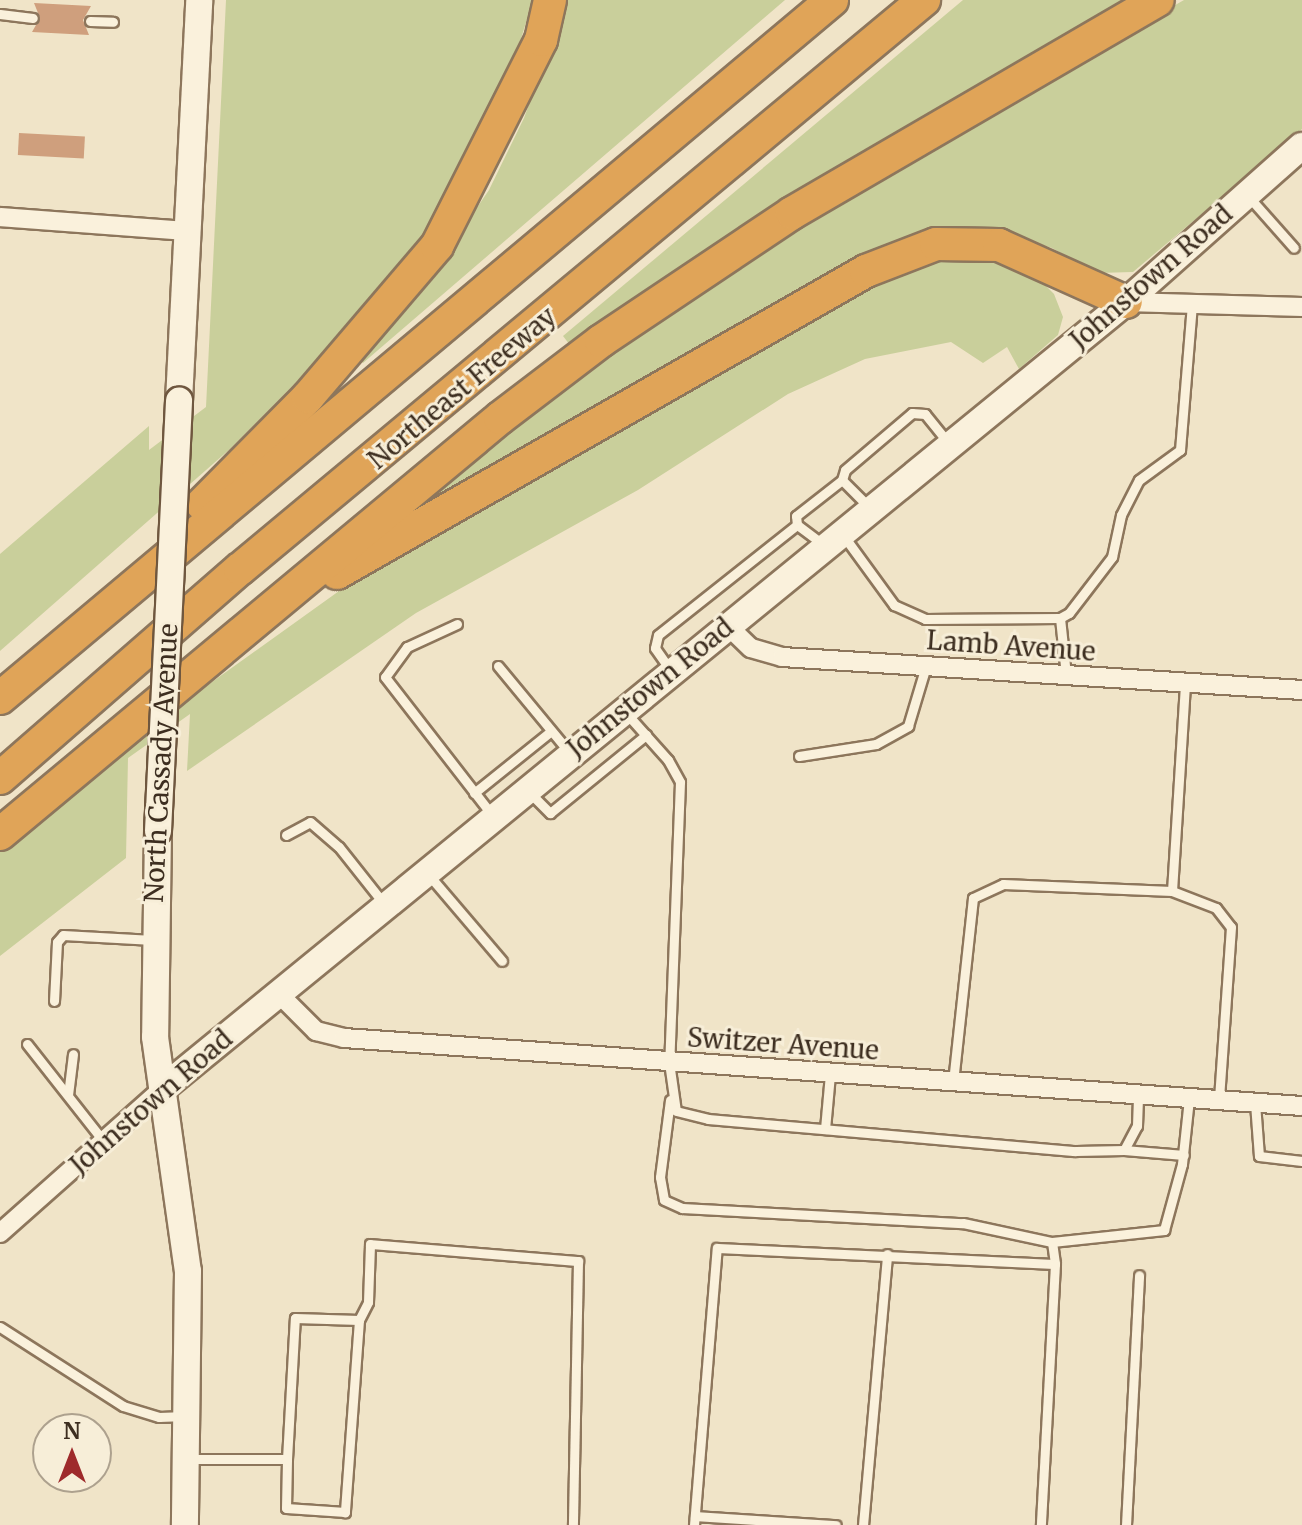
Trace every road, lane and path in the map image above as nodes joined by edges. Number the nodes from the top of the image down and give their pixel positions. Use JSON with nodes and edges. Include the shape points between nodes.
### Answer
{"nodes":[{"id":1,"x":199,"y":0,"type":"edge"},
{"id":2,"x":550,"y":0,"type":"edge"},
{"id":3,"x":832,"y":0,"type":"edge"},
{"id":4,"x":924,"y":0,"type":"edge"},
{"id":5,"x":1158,"y":0,"type":"edge"},
{"id":6,"x":0,"y":14,"type":"edge"},
{"id":7,"x":33,"y":18,"type":"dead end"},
{"id":8,"x":90,"y":21,"type":"dead end"},
{"id":9,"x":113,"y":22,"type":"dead end"},
{"id":10,"x":1302,"y":146,"type":"edge"},
{"id":11,"x":1246,"y":194,"type":"junction"},
{"id":12,"x":0,"y":217,"type":"edge"},
{"id":13,"x":187,"y":231,"type":"junction"},
{"id":14,"x":1294,"y":248,"type":"dead end"},
{"id":15,"x":1192,"y":300,"type":"junction"},
{"id":16,"x":1126,"y":302,"type":"junction"},
{"id":17,"x":1302,"y":307,"type":"edge"},
{"id":18,"x":950,"y":445,"type":"junction"},
{"id":19,"x":842,"y":480,"type":"junction"},
{"id":20,"x":871,"y":509,"type":"junction"},
{"id":21,"x":797,"y":525,"type":"junction"},
{"id":22,"x":833,"y":539,"type":"junction"},
{"id":23,"x":100,"y":615,"type":"junction"},
{"id":24,"x":1060,"y":618,"type":"junction"},
{"id":25,"x":457,"y":624,"type":"dead end"},
{"id":26,"x":727,"y":625,"type":"junction"},
{"id":27,"x":249,"y":628,"type":"junction"},
{"id":28,"x":498,"y":666,"type":"dead end"},
{"id":29,"x":926,"y":666,"type":"junction"},
{"id":30,"x":671,"y":671,"type":"junction"},
{"id":31,"x":1066,"y":675,"type":"junction"},
{"id":32,"x":1185,"y":683,"type":"junction"},
{"id":33,"x":1302,"y":690,"type":"edge"},
{"id":34,"x":0,"y":698,"type":"edge"},
{"id":35,"x":624,"y":710,"type":"junction"},
{"id":36,"x":551,"y":731,"type":"junction"},
{"id":37,"x":646,"y":735,"type":"junction"},
{"id":38,"x":570,"y":754,"type":"junction"},
{"id":39,"x":799,"y":756,"type":"dead end"},
{"id":40,"x":0,"y":778,"type":"edge"},
{"id":41,"x":526,"y":789,"type":"junction"},
{"id":42,"x":474,"y":793,"type":"junction"},
{"id":43,"x":493,"y":816,"type":"junction"},
{"id":44,"x":0,"y":834,"type":"edge"},
{"id":45,"x":286,"y":835,"type":"dead end"},
{"id":46,"x":426,"y":871,"type":"junction"},
{"id":47,"x":1172,"y":891,"type":"junction"},
{"id":48,"x":385,"y":905,"type":"junction"},
{"id":49,"x":153,"y":940,"type":"junction"},
{"id":50,"x":502,"y":961,"type":"dead end"},
{"id":51,"x":278,"y":993,"type":"junction"},
{"id":52,"x":54,"y":1001,"type":"dead end"},
{"id":53,"x":27,"y":1044,"type":"dead end"},
{"id":54,"x":73,"y":1054,"type":"dead end"},
{"id":55,"x":669,"y":1062,"type":"junction"},
{"id":56,"x":830,"y":1074,"type":"junction"},
{"id":57,"x":953,"y":1082,"type":"junction"},
{"id":58,"x":162,"y":1089,"type":"junction"},
{"id":59,"x":68,"y":1095,"type":"junction"},
{"id":60,"x":1138,"y":1095,"type":"junction"},
{"id":61,"x":671,"y":1097,"type":"junction"},
{"id":62,"x":1189,"y":1098,"type":"junction"},
{"id":63,"x":1219,"y":1100,"type":"junction"},
{"id":64,"x":1255,"y":1103,"type":"junction"},
{"id":65,"x":1302,"y":1106,"type":"edge"},
{"id":66,"x":825,"y":1129,"type":"junction"},
{"id":67,"x":105,"y":1143,"type":"junction"},
{"id":68,"x":1124,"y":1150,"type":"junction"},
{"id":69,"x":1184,"y":1155,"type":"junction"},
{"id":70,"x":1302,"y":1161,"type":"edge"},
{"id":71,"x":0,"y":1233,"type":"edge"},
{"id":72,"x":1052,"y":1242,"type":"junction"},
{"id":73,"x":887,"y":1254,"type":"junction"},
{"id":74,"x":1055,"y":1264,"type":"junction"},
{"id":75,"x":1139,"y":1275,"type":"dead end"},
{"id":76,"x":359,"y":1320,"type":"junction"},
{"id":77,"x":0,"y":1327,"type":"edge"},
{"id":78,"x":189,"y":1416,"type":"junction"},
{"id":79,"x":187,"y":1459,"type":"junction"},
{"id":80,"x":287,"y":1459,"type":"junction"},
{"id":81,"x":694,"y":1520,"type":"edge"},
{"id":82,"x":185,"y":1525,"type":"edge"},
{"id":83,"x":573,"y":1525,"type":"edge"},
{"id":84,"x":836,"y":1525,"type":"edge"},
{"id":85,"x":863,"y":1525,"type":"edge"},
{"id":86,"x":1041,"y":1525,"type":"edge"},
{"id":87,"x":1126,"y":1525,"type":"edge"}],
"edges":[{"from":1,"to":13,"type":"main road","name":"North Cassady Avenue"},
{"from":2,"to":23,"type":"highway","via":[[541,40],[437,246],[308,397]]},
{"from":3,"to":23,"type":"highway"},
{"from":4,"to":40,"type":"highway","name":"Northeast Freeway","via":[[240,569]]},
{"from":5,"to":27,"type":"highway","via":[[792,213],[651,306],[500,418]]},
{"from":6,"to":7,"type":"lane"},
{"from":8,"to":9,"type":"lane"},
{"from":10,"to":11,"type":"main road","name":"Johnstown Road"},
{"from":11,"to":14,"type":"lane"},
{"from":11,"to":16,"type":"main road","name":"Johnstown Road"},
{"from":12,"to":13,"type":"street"},
{"from":13,"to":49,"type":"main road","name":"North Cassady Avenue","bridge":true},
{"from":15,"to":16,"type":"street"},
{"from":15,"to":17,"type":"street"},
{"from":15,"to":24,"type":"lane","via":[[1180,450],[1139,480],[1121,515],[1112,557]]},
{"from":16,"to":18,"type":"main road","name":"Johnstown Road"},
{"from":16,"to":27,"type":"highway","via":[[999,245],[936,244],[866,271],[453,504]]},
{"from":18,"to":19,"type":"lane","via":[[925,414],[912,413],[845,470]]},
{"from":18,"to":20,"type":"main road","name":"Johnstown Road"},
{"from":19,"to":20,"type":"lane"},
{"from":19,"to":21,"type":"lane","via":[[796,516]]},
{"from":20,"to":22,"type":"main road","name":"Johnstown Road"},
{"from":21,"to":22,"type":"lane"},
{"from":21,"to":30,"type":"lane","via":[[658,635],[655,648]]},
{"from":22,"to":24,"type":"lane","via":[[894,605],[925,619]]},
{"from":22,"to":26,"type":"main road","name":"Johnstown Road"},
{"from":23,"to":34,"type":"highway"},
{"from":24,"to":31,"type":"lane"},
{"from":25,"to":42,"type":"lane","via":[[407,647],[385,677]]},
{"from":26,"to":29,"type":"street","name":"Lamb Avenue","via":[[751,648],[782,657]]},
{"from":26,"to":30,"type":"main road","name":"Johnstown Road"},
{"from":27,"to":44,"type":"highway"},
{"from":28,"to":36,"type":"lane"},
{"from":29,"to":31,"type":"street","name":"Lamb Avenue"},
{"from":29,"to":39,"type":"lane","via":[[908,726],[876,744]]},
{"from":30,"to":35,"type":"main road","name":"Johnstown Road"},
{"from":31,"to":32,"type":"street","name":"Lamb Avenue"},
{"from":32,"to":33,"type":"street","name":"Lamb Avenue"},
{"from":32,"to":47,"type":"lane"},
{"from":35,"to":37,"type":"lane"},
{"from":35,"to":38,"type":"main road","name":"Johnstown Road"},
{"from":36,"to":38,"type":"lane"},
{"from":36,"to":42,"type":"lane"},
{"from":37,"to":41,"type":"lane","via":[[550,813]]},
{"from":37,"to":55,"type":"lane","via":[[680,782]]},
{"from":38,"to":41,"type":"main road","name":"Johnstown Road"},
{"from":41,"to":43,"type":"main road","name":"Johnstown Road"},
{"from":42,"to":43,"type":"lane"},
{"from":43,"to":46,"type":"main road","name":"Johnstown Road"},
{"from":45,"to":48,"type":"lane","via":[[310,822],[339,847]]},
{"from":46,"to":48,"type":"main road","name":"Johnstown Road"},
{"from":46,"to":50,"type":"lane"},
{"from":47,"to":57,"type":"lane","via":[[1003,884],[973,898]]},
{"from":47,"to":63,"type":"lane","via":[[1216,908],[1231,927]]},
{"from":48,"to":51,"type":"main road","name":"Johnstown Road"},
{"from":49,"to":52,"type":"lane","via":[[63,935],[57,942]]},
{"from":49,"to":58,"type":"main road","name":"North Cassady Avenue"},
{"from":51,"to":55,"type":"street","name":"Switzer Avenue","via":[[316,1031],[344,1038]]},
{"from":51,"to":58,"type":"main road","name":"Johnstown Road"},
{"from":53,"to":59,"type":"lane"},
{"from":54,"to":59,"type":"lane"},
{"from":55,"to":56,"type":"street","name":"Switzer Avenue"},
{"from":55,"to":61,"type":"lane"},
{"from":56,"to":57,"type":"street","name":"Switzer Avenue"},
{"from":56,"to":66,"type":"lane"},
{"from":57,"to":60,"type":"street","name":"Switzer Avenue"},
{"from":58,"to":67,"type":"street","name":"Johnstown Road"},
{"from":58,"to":78,"type":"main road","name":"North Cassady Avenue","via":[[188,1271]]},
{"from":59,"to":67,"type":"lane"},
{"from":60,"to":62,"type":"street","name":"Switzer Avenue"},
{"from":60,"to":68,"type":"lane","via":[[1137,1126]]},
{"from":61,"to":66,"type":"lane","via":[[676,1111],[708,1119]]},
{"from":61,"to":72,"type":"lane","via":[[660,1177],[664,1200],[682,1208],[963,1223]]},
{"from":62,"to":63,"type":"street","name":"Switzer Avenue"},
{"from":62,"to":69,"type":"lane"},
{"from":63,"to":64,"type":"street","name":"Switzer Avenue"},
{"from":64,"to":65,"type":"street","name":"Switzer Avenue"},
{"from":64,"to":70,"type":"lane","via":[[1259,1156]]},
{"from":66,"to":68,"type":"lane","via":[[1076,1151]]},
{"from":67,"to":71,"type":"street","name":"Johnstown Road"},
{"from":68,"to":69,"type":"lane"},
{"from":69,"to":72,"type":"lane","via":[[1164,1230]]},
{"from":72,"to":74,"type":"lane"},
{"from":73,"to":74,"type":"lane"},
{"from":73,"to":81,"type":"lane","via":[[717,1248]]},
{"from":73,"to":85,"type":"lane"},
{"from":74,"to":86,"type":"lane"},
{"from":75,"to":87,"type":"lane"},
{"from":76,"to":80,"type":"lane","via":[[295,1318]]},
{"from":76,"to":80,"type":"lane","via":[[345,1512],[286,1508]]},
{"from":76,"to":83,"type":"lane","via":[[368,1302],[370,1244],[578,1261]]},
{"from":77,"to":78,"type":"lane","via":[[123,1406],[159,1417]]},
{"from":78,"to":79,"type":"main road","name":"North Cassady Avenue"},
{"from":79,"to":80,"type":"lane"},
{"from":79,"to":82,"type":"main road","name":"North Cassady Avenue"},
{"from":81,"to":84,"type":"lane"}]}
